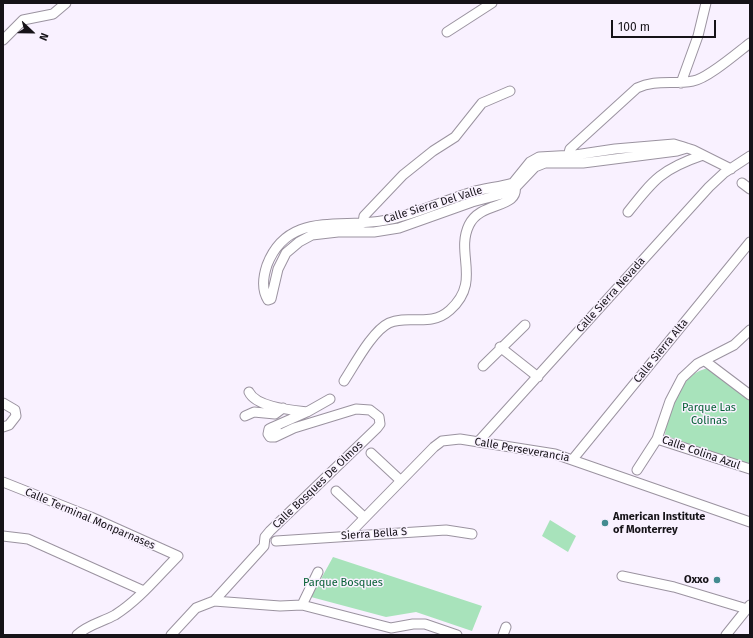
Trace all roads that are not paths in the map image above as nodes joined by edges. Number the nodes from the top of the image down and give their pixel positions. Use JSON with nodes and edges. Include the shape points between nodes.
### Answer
{"nodes":[{"id":1,"x":66,"y":3,"type":"edge"},
{"id":2,"x":492,"y":3,"type":"edge"},
{"id":3,"x":706,"y":3,"type":"edge"},
{"id":4,"x":447,"y":32,"type":"dead end"},
{"id":5,"x":3,"y":40,"type":"edge"},
{"id":6,"x":750,"y":43,"type":"edge"},
{"id":7,"x":681,"y":83,"type":"junction"},
{"id":8,"x":510,"y":91,"type":"dead end"},
{"id":9,"x":703,"y":155,"type":"junction"},
{"id":10,"x":750,"y":156,"type":"edge"},
{"id":11,"x":567,"y":160,"type":"junction"},
{"id":12,"x":731,"y":169,"type":"junction"},
{"id":13,"x":742,"y":183,"type":"dead end"},
{"id":14,"x":516,"y":184,"type":"junction"},
{"id":15,"x":750,"y":189,"type":"edge"},
{"id":16,"x":628,"y":212,"type":"dead end"},
{"id":17,"x":363,"y":223,"type":"junction"},
{"id":18,"x":750,"y":242,"type":"edge"},
{"id":19,"x":525,"y":324,"type":"dead end"},
{"id":20,"x":750,"y":330,"type":"edge"},
{"id":21,"x":500,"y":347,"type":"junction"},
{"id":22,"x":705,"y":361,"type":"junction"},
{"id":23,"x":483,"y":366,"type":"dead end"},
{"id":24,"x":538,"y":376,"type":"junction"},
{"id":25,"x":344,"y":381,"type":"dead end"},
{"id":26,"x":249,"y":392,"type":"dead end"},
{"id":27,"x":750,"y":395,"type":"edge"},
{"id":28,"x":330,"y":399,"type":"dead end"},
{"id":29,"x":3,"y":403,"type":"edge"},
{"id":30,"x":283,"y":408,"type":"junction"},
{"id":31,"x":307,"y":412,"type":"junction"},
{"id":32,"x":245,"y":416,"type":"dead end"},
{"id":33,"x":3,"y":427,"type":"edge"},
{"id":34,"x":657,"y":439,"type":"junction"},
{"id":35,"x":478,"y":442,"type":"junction"},
{"id":36,"x":371,"y":453,"type":"dead end"},
{"id":37,"x":573,"y":459,"type":"junction"},
{"id":38,"x":750,"y":469,"type":"edge"},
{"id":39,"x":637,"y":470,"type":"dead end"},
{"id":40,"x":400,"y":480,"type":"junction"},
{"id":41,"x":3,"y":482,"type":"edge"},
{"id":42,"x":336,"y":491,"type":"dead end"},
{"id":43,"x":364,"y":517,"type":"junction"},
{"id":44,"x":750,"y":522,"type":"edge"},
{"id":45,"x":472,"y":534,"type":"dead end"},
{"id":46,"x":3,"y":536,"type":"edge"},
{"id":47,"x":347,"y":536,"type":"junction"},
{"id":48,"x":276,"y":540,"type":"dead end"},
{"id":49,"x":318,"y":572,"type":"dead end"},
{"id":50,"x":622,"y":576,"type":"dead end"},
{"id":51,"x":144,"y":591,"type":"junction"},
{"id":52,"x":214,"y":601,"type":"junction"},
{"id":53,"x":302,"y":605,"type":"junction"},
{"id":54,"x":749,"y":607,"type":"edge"},
{"id":55,"x":389,"y":632,"type":"edge"},
{"id":56,"x":730,"y":634,"type":"edge"},
{"id":57,"x":76,"y":635,"type":"edge"},
{"id":58,"x":171,"y":635,"type":"edge"},
{"id":59,"x":457,"y":635,"type":"edge"}],
"edges":[{"from":1,"to":5,"type":"street","via":[[53,14],[23,20]]},
{"from":2,"to":4,"type":"street"},
{"from":3,"to":7,"type":"street","via":[[698,36]]},
{"from":6,"to":7,"type":"street","via":[[701,78]]},
{"from":7,"to":11,"type":"street","via":[[658,82],[637,88],[570,149]]},
{"from":8,"to":17,"type":"street","via":[[482,103],[456,137],[433,150],[403,175],[364,216]]},
{"from":9,"to":11,"type":"street","via":[[674,144]]},
{"from":9,"to":12,"type":"street"},
{"from":9,"to":16,"type":"street","via":[[681,162],[662,173]]},
{"from":10,"to":12,"type":"street","name":"Calle Sierra Nevada"},
{"from":11,"to":14,"type":"street","via":[[544,156],[534,159],[525,167]]},
{"from":12,"to":24,"type":"street","name":"Calle Sierra Nevada","via":[[702,195]]},
{"from":13,"to":15,"type":"street"},
{"from":14,"to":17,"type":"street","name":"Calle Sierra Del Valle","via":[[471,192],[392,220]]},
{"from":14,"to":17,"type":"street","name":"Calle Sierra Del Valle","via":[[506,193],[398,228],[374,232],[321,234],[305,238],[286,253],[278,269],[272,296],[270,300],[267,299],[263,285],[264,272],[274,251],[289,236],[318,225]]},
{"from":14,"to":25,"type":"street","via":[[516,193],[510,200],[480,211],[469,225],[465,243],[467,278],[463,292],[452,309],[435,319],[385,325],[375,335]]},
{"from":18,"to":37,"type":"street","name":"Calle Sierra Alta"},
{"from":19,"to":21,"type":"street"},
{"from":20,"to":22,"type":"street","name":"Calle Colina Azul","via":[[734,346]]},
{"from":21,"to":23,"type":"street"},
{"from":21,"to":24,"type":"street"},
{"from":22,"to":27,"type":"street"},
{"from":22,"to":34,"type":"street","name":"Calle Colina Azul","via":[[687,371],[682,378],[670,402]]},
{"from":24,"to":35,"type":"street","name":"Calle Sierra Nevada"},
{"from":26,"to":30,"type":"street","via":[[251,397],[261,402]]},
{"from":28,"to":31,"type":"street"},
{"from":29,"to":33,"type":"street","via":[[15,410],[16,416],[9,425]]},
{"from":30,"to":31,"type":"street"},
{"from":30,"to":32,"type":"street","via":[[275,414],[254,412]]},
{"from":31,"to":52,"type":"street","name":"Calle Bosques De Olmos","via":[[275,431],[356,409],[370,410],[379,417],[380,424],[264,537],[264,546]]},
{"from":34,"to":38,"type":"street","name":"Calle Colina Azul"},
{"from":34,"to":39,"type":"street"},
{"from":35,"to":37,"type":"street","name":"Calle Perseverancia"},
{"from":35,"to":40,"type":"street","name":"Calle Perseverancia","via":[[460,439],[442,442],[434,446]]},
{"from":36,"to":40,"type":"street"},
{"from":37,"to":44,"type":"street","name":"Calle Perseverancia"},
{"from":40,"to":43,"type":"street","name":"Calle Perseverancia"},
{"from":41,"to":51,"type":"street","name":"Calle Terminal Monparnases","via":[[91,517],[178,556]]},
{"from":42,"to":43,"type":"street"},
{"from":43,"to":47,"type":"street","name":"Calle Perseverancia"},
{"from":45,"to":47,"type":"street","name":"Sierra Bella S","via":[[446,530]]},
{"from":46,"to":51,"type":"street","via":[[28,539]]},
{"from":47,"to":48,"type":"street","name":"Sierra Bella S"},
{"from":49,"to":53,"type":"street"},
{"from":50,"to":54,"type":"street"},
{"from":51,"to":57,"type":"street","via":[[115,615]]},
{"from":52,"to":53,"type":"street"},
{"from":52,"to":58,"type":"street","name":"Calle Bosques De Olmos","via":[[196,608]]},
{"from":53,"to":55,"type":"street"},
{"from":54,"to":56,"type":"street"},
{"from":55,"to":59,"type":"street","via":[[413,624],[425,624]]}]}
